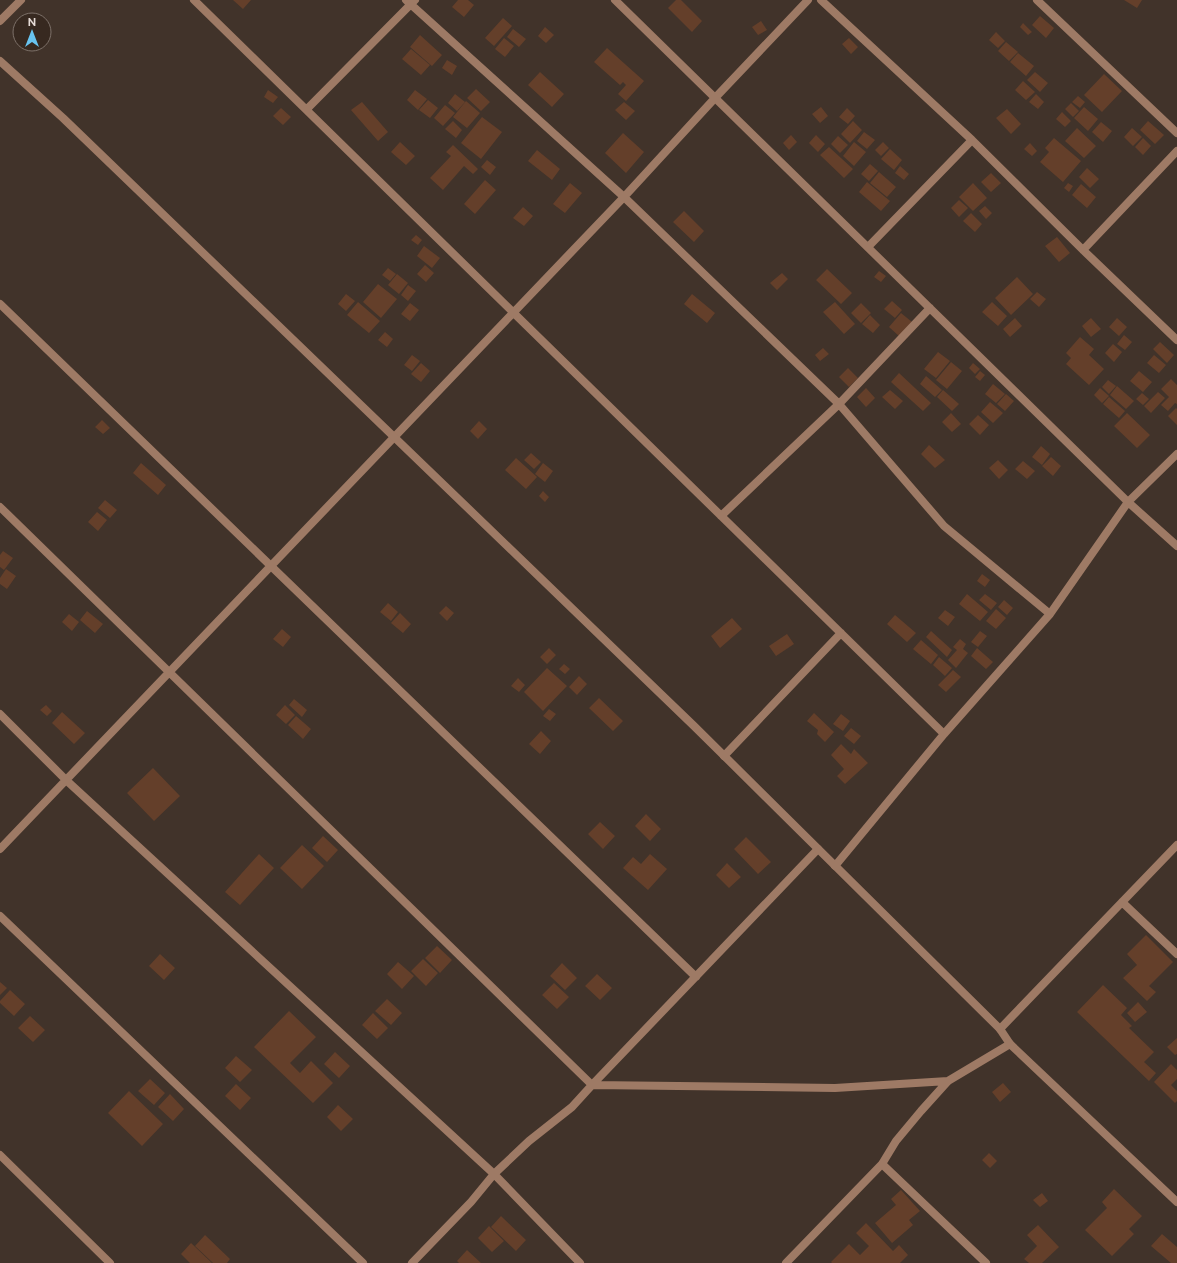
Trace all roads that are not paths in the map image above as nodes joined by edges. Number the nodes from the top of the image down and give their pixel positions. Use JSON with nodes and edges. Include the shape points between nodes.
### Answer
{"nodes":[{"id":1,"x":21,"y":0,"type":"edge"},
{"id":2,"x":194,"y":0,"type":"edge"},
{"id":3,"x":615,"y":0,"type":"edge"},
{"id":4,"x":808,"y":0,"type":"edge"},
{"id":5,"x":821,"y":0,"type":"edge"},
{"id":6,"x":1037,"y":0,"type":"edge"},
{"id":7,"x":411,"y":2,"type":"edge"},
{"id":8,"x":0,"y":21,"type":"edge"},
{"id":9,"x":0,"y":61,"type":"edge"},
{"id":10,"x":715,"y":98,"type":"junction"},
{"id":11,"x":307,"y":109,"type":"junction"},
{"id":12,"x":1177,"y":133,"type":"edge"},
{"id":13,"x":972,"y":140,"type":"junction"},
{"id":14,"x":1177,"y":151,"type":"edge"},
{"id":15,"x":624,"y":197,"type":"junction"},
{"id":16,"x":868,"y":247,"type":"junction"},
{"id":17,"x":1083,"y":250,"type":"junction"},
{"id":18,"x":0,"y":304,"type":"edge"},
{"id":19,"x":930,"y":308,"type":"junction"},
{"id":20,"x":513,"y":312,"type":"junction"},
{"id":21,"x":1177,"y":340,"type":"edge"},
{"id":22,"x":839,"y":404,"type":"junction"},
{"id":23,"x":394,"y":438,"type":"junction"},
{"id":24,"x":1177,"y":454,"type":"edge"},
{"id":25,"x":1128,"y":502,"type":"junction"},
{"id":26,"x":0,"y":507,"type":"edge"},
{"id":27,"x":721,"y":516,"type":"junction"},
{"id":28,"x":1177,"y":546,"type":"edge"},
{"id":29,"x":271,"y":566,"type":"junction"},
{"id":30,"x":1050,"y":614,"type":"junction"},
{"id":31,"x":841,"y":633,"type":"junction"},
{"id":32,"x":169,"y":673,"type":"junction"},
{"id":33,"x":0,"y":714,"type":"edge"},
{"id":34,"x":944,"y":734,"type":"junction"},
{"id":35,"x":724,"y":756,"type":"junction"},
{"id":36,"x":66,"y":780,"type":"junction"},
{"id":37,"x":1177,"y":845,"type":"edge"},
{"id":38,"x":0,"y":849,"type":"edge"},
{"id":39,"x":818,"y":849,"type":"junction"},
{"id":40,"x":835,"y":866,"type":"junction"},
{"id":41,"x":1122,"y":902,"type":"junction"},
{"id":42,"x":0,"y":916,"type":"edge"},
{"id":43,"x":1177,"y":954,"type":"edge"},
{"id":44,"x":696,"y":977,"type":"junction"},
{"id":45,"x":1000,"y":1029,"type":"junction"},
{"id":46,"x":1010,"y":1044,"type":"junction"},
{"id":47,"x":948,"y":1081,"type":"junction"},
{"id":48,"x":592,"y":1085,"type":"junction"},
{"id":49,"x":0,"y":1155,"type":"edge"},
{"id":50,"x":882,"y":1164,"type":"junction"},
{"id":51,"x":494,"y":1174,"type":"junction"},
{"id":52,"x":1177,"y":1202,"type":"edge"},
{"id":53,"x":110,"y":1263,"type":"edge"},
{"id":54,"x":363,"y":1263,"type":"edge"},
{"id":55,"x":412,"y":1263,"type":"edge"},
{"id":56,"x":580,"y":1263,"type":"edge"},
{"id":57,"x":786,"y":1263,"type":"edge"},
{"id":58,"x":986,"y":1263,"type":"edge"}],
"edges":[{"from":1,"to":8,"type":"street"},
{"from":2,"to":11,"type":"street"},
{"from":3,"to":10,"type":"street"},
{"from":4,"to":10,"type":"street"},
{"from":5,"to":13,"type":"street"},
{"from":6,"to":12,"type":"street"},
{"from":7,"to":11,"type":"street"},
{"from":7,"to":15,"type":"street"},
{"from":9,"to":23,"type":"street","via":[[63,118]]},
{"from":10,"to":15,"type":"street"},
{"from":10,"to":16,"type":"street"},
{"from":11,"to":20,"type":"street"},
{"from":13,"to":16,"type":"street"},
{"from":13,"to":17,"type":"street"},
{"from":14,"to":17,"type":"street"},
{"from":15,"to":20,"type":"street"},
{"from":15,"to":22,"type":"street"},
{"from":16,"to":19,"type":"street"},
{"from":17,"to":21,"type":"street"},
{"from":18,"to":29,"type":"street"},
{"from":19,"to":22,"type":"street"},
{"from":19,"to":25,"type":"street"},
{"from":20,"to":23,"type":"street"},
{"from":20,"to":27,"type":"street"},
{"from":22,"to":27,"type":"street"},
{"from":22,"to":30,"type":"street","via":[[944,526]]},
{"from":23,"to":29,"type":"street"},
{"from":23,"to":35,"type":"street"},
{"from":24,"to":25,"type":"street"},
{"from":25,"to":28,"type":"street"},
{"from":25,"to":30,"type":"street"},
{"from":26,"to":32,"type":"street"},
{"from":27,"to":31,"type":"street"},
{"from":29,"to":32,"type":"street"},
{"from":29,"to":44,"type":"street"},
{"from":30,"to":34,"type":"street"},
{"from":31,"to":34,"type":"street"},
{"from":31,"to":35,"type":"street"},
{"from":32,"to":36,"type":"street"},
{"from":32,"to":48,"type":"street"},
{"from":33,"to":36,"type":"street"},
{"from":34,"to":40,"type":"street"},
{"from":35,"to":39,"type":"street"},
{"from":36,"to":38,"type":"street"},
{"from":36,"to":51,"type":"street"},
{"from":37,"to":41,"type":"street"},
{"from":39,"to":40,"type":"street"},
{"from":39,"to":44,"type":"street"},
{"from":40,"to":45,"type":"street"},
{"from":41,"to":43,"type":"street"},
{"from":41,"to":45,"type":"street"},
{"from":42,"to":54,"type":"street"},
{"from":44,"to":48,"type":"street"},
{"from":45,"to":46,"type":"street"},
{"from":46,"to":47,"type":"street"},
{"from":46,"to":52,"type":"street"},
{"from":47,"to":48,"type":"street","via":[[835,1088]]},
{"from":47,"to":50,"type":"street","via":[[896,1141]]},
{"from":48,"to":51,"type":"street","via":[[572,1107],[529,1141]]},
{"from":49,"to":53,"type":"street"},
{"from":50,"to":57,"type":"street"},
{"from":50,"to":58,"type":"street"},
{"from":51,"to":55,"type":"street","via":[[471,1202]]},
{"from":51,"to":56,"type":"street"}]}
